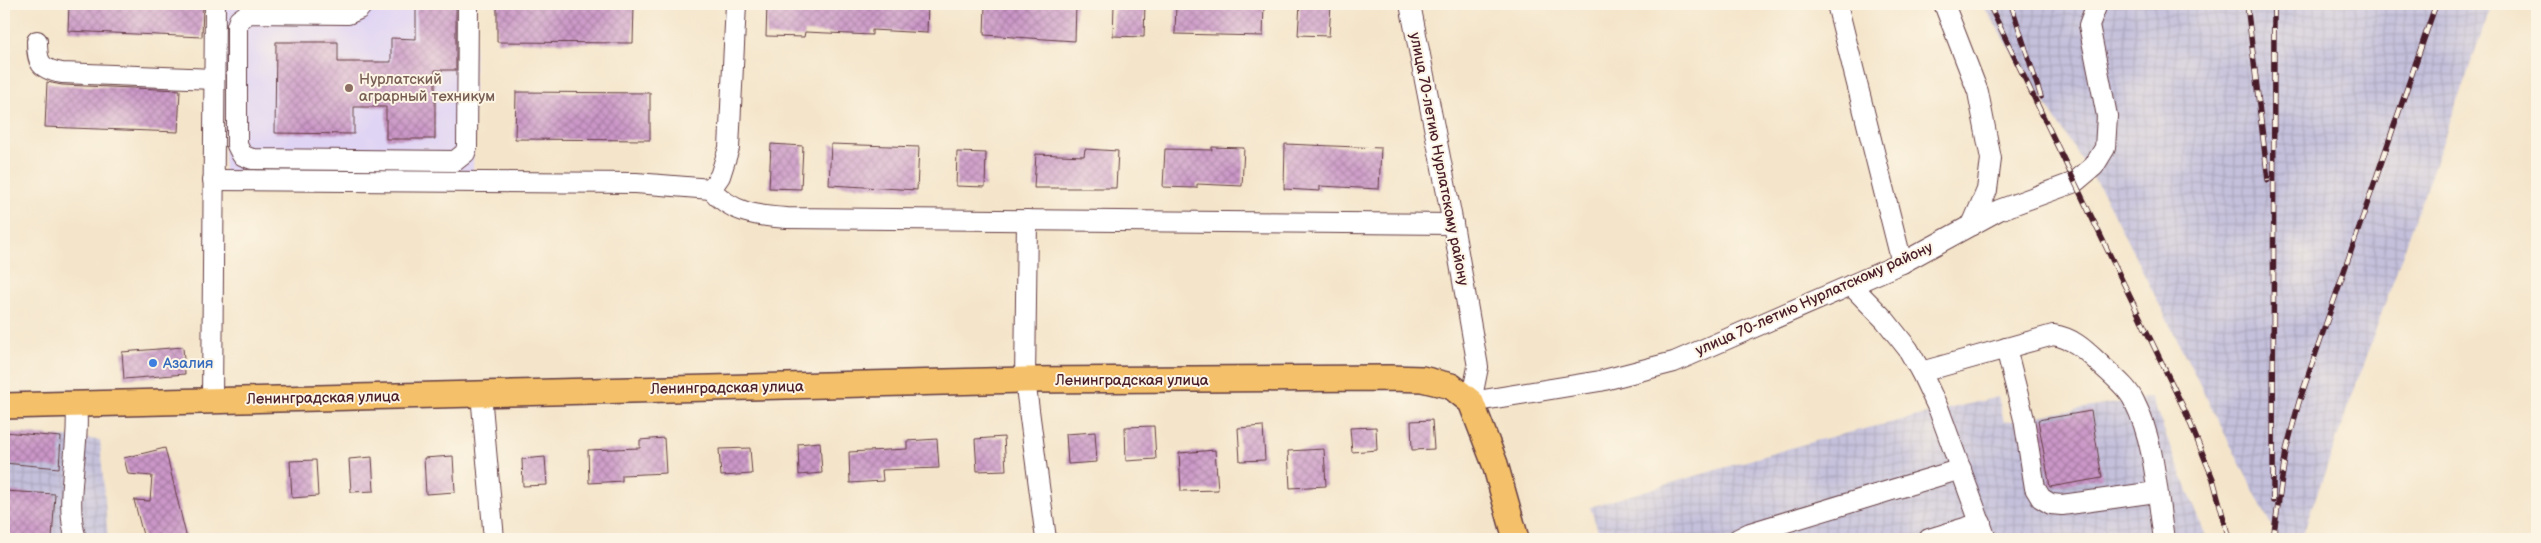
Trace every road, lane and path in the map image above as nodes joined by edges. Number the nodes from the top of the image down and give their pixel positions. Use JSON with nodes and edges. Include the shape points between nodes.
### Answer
{"nodes":[{"id":1,"x":214,"y":4,"type":"edge"},
{"id":2,"x":363,"y":4,"type":"edge"},
{"id":3,"x":468,"y":4,"type":"edge"},
{"id":4,"x":736,"y":4,"type":"edge"},
{"id":5,"x":1410,"y":4,"type":"edge"},
{"id":6,"x":1837,"y":4,"type":"edge"},
{"id":7,"x":1944,"y":4,"type":"edge"},
{"id":8,"x":2082,"y":4,"type":"edge"},
{"id":9,"x":2097,"y":4,"type":"edge"},
{"id":10,"x":2089,"y":25,"type":"junction"},
{"id":11,"x":37,"y":40,"type":"dead end"},
{"id":12,"x":214,"y":79,"type":"junction"},
{"id":13,"x":374,"y":160,"type":"junction"},
{"id":14,"x":213,"y":180,"type":"junction"},
{"id":15,"x":374,"y":181,"type":"junction"},
{"id":16,"x":711,"y":189,"type":"junction"},
{"id":17,"x":1027,"y":220,"type":"junction"},
{"id":18,"x":1453,"y":224,"type":"junction"},
{"id":19,"x":1972,"y":225,"type":"junction"},
{"id":20,"x":1902,"y":263,"type":"junction"},
{"id":21,"x":1851,"y":285,"type":"junction"},
{"id":22,"x":2006,"y":348,"type":"junction"},
{"id":23,"x":1921,"y":372,"type":"junction"},
{"id":24,"x":1025,"y":380,"type":"junction"},
{"id":25,"x":481,"y":394,"type":"junction"},
{"id":26,"x":212,"y":401,"type":"junction"},
{"id":27,"x":1471,"y":402,"type":"junction"},
{"id":28,"x":76,"y":404,"type":"junction"},
{"id":29,"x":4,"y":406,"type":"edge"},
{"id":30,"x":1961,"y":469,"type":"junction"},
{"id":31,"x":2156,"y":492,"type":"junction"},
{"id":32,"x":1984,"y":531,"type":"edge"},
{"id":33,"x":76,"y":539,"type":"edge"},
{"id":34,"x":494,"y":539,"type":"edge"},
{"id":35,"x":1046,"y":539,"type":"edge"},
{"id":36,"x":1516,"y":539,"type":"edge"},
{"id":37,"x":1738,"y":539,"type":"edge"},
{"id":38,"x":1929,"y":539,"type":"edge"},
{"id":39,"x":2164,"y":539,"type":"edge"}],
"edges":[{"from":1,"to":12,"type":"street"},
{"from":2,"to":13,"type":"street","via":[[348,14],[249,13],[239,20],[236,145],[242,156],[252,159]]},
{"from":3,"to":13,"type":"street","via":[[465,153],[455,161]]},
{"from":4,"to":16,"type":"street","via":[[729,148],[720,176]]},
{"from":5,"to":18,"type":"street","name":"улица 70-летию Нурлатскому району"},
{"from":6,"to":20,"type":"street"},
{"from":7,"to":19,"type":"street","via":[[1978,92],[1991,159],[1987,190]]},
{"from":8,"to":10,"type":"street","name":"улица 70-летию Нурлатскому району"},
{"from":9,"to":10,"type":"street"},
{"from":10,"to":19,"type":"street","name":"улица 70-летию Нурлатскому району","via":[[2107,116],[2105,148],[2094,166],[2075,182],[2023,199]]},
{"from":11,"to":12,"type":"street","via":[[37,55],[47,70]]},
{"from":12,"to":14,"type":"street"},
{"from":13,"to":15,"type":"street"},
{"from":14,"to":15,"type":"street"},
{"from":14,"to":26,"type":"street"},
{"from":15,"to":16,"type":"street","via":[[636,184]]},
{"from":16,"to":17,"type":"street","via":[[722,202],[733,208],[768,217]]},
{"from":17,"to":18,"type":"street"},
{"from":17,"to":24,"type":"street"},
{"from":18,"to":27,"type":"street","name":"улица 70-летию Нурлатскому району","via":[[1478,367]]},
{"from":19,"to":20,"type":"street","name":"улица 70-летию Нурлатскому району"},
{"from":20,"to":21,"type":"street","name":"улица 70-летию Нурлатскому району"},
{"from":21,"to":23,"type":"street","via":[[1885,320]]},
{"from":21,"to":27,"type":"street","name":"улица 70-летию Нурлатскому району","via":[[1674,362],[1600,381]]},
{"from":22,"to":23,"type":"street"},
{"from":22,"to":31,"type":"street","via":[[2053,335],[2066,337],[2115,379],[2134,400],[2148,439]]},
{"from":22,"to":31,"type":"street","via":[[2024,419],[2035,488],[2041,498],[2051,504],[2062,505]]},
{"from":23,"to":30,"type":"street"},
{"from":24,"to":25,"type":"main road","name":"Ленинградская улица"},
{"from":24,"to":27,"type":"main road","name":"Ленинградская улица","via":[[1422,379],[1450,386]]},
{"from":24,"to":35,"type":"street"},
{"from":25,"to":26,"type":"main road","name":"Ленинградская улица"},
{"from":25,"to":34,"type":"street"},
{"from":26,"to":28,"type":"main road","name":"Ленинградская улица"},
{"from":27,"to":36,"type":"main road","via":[[1495,464]]},
{"from":28,"to":29,"type":"main road","name":"Ленинградская улица"},
{"from":28,"to":33,"type":"street","via":[[78,439],[71,516]]},
{"from":30,"to":32,"type":"street"},
{"from":30,"to":37,"type":"street"},
{"from":31,"to":39,"type":"street"},
{"from":32,"to":38,"type":"street"}]}
